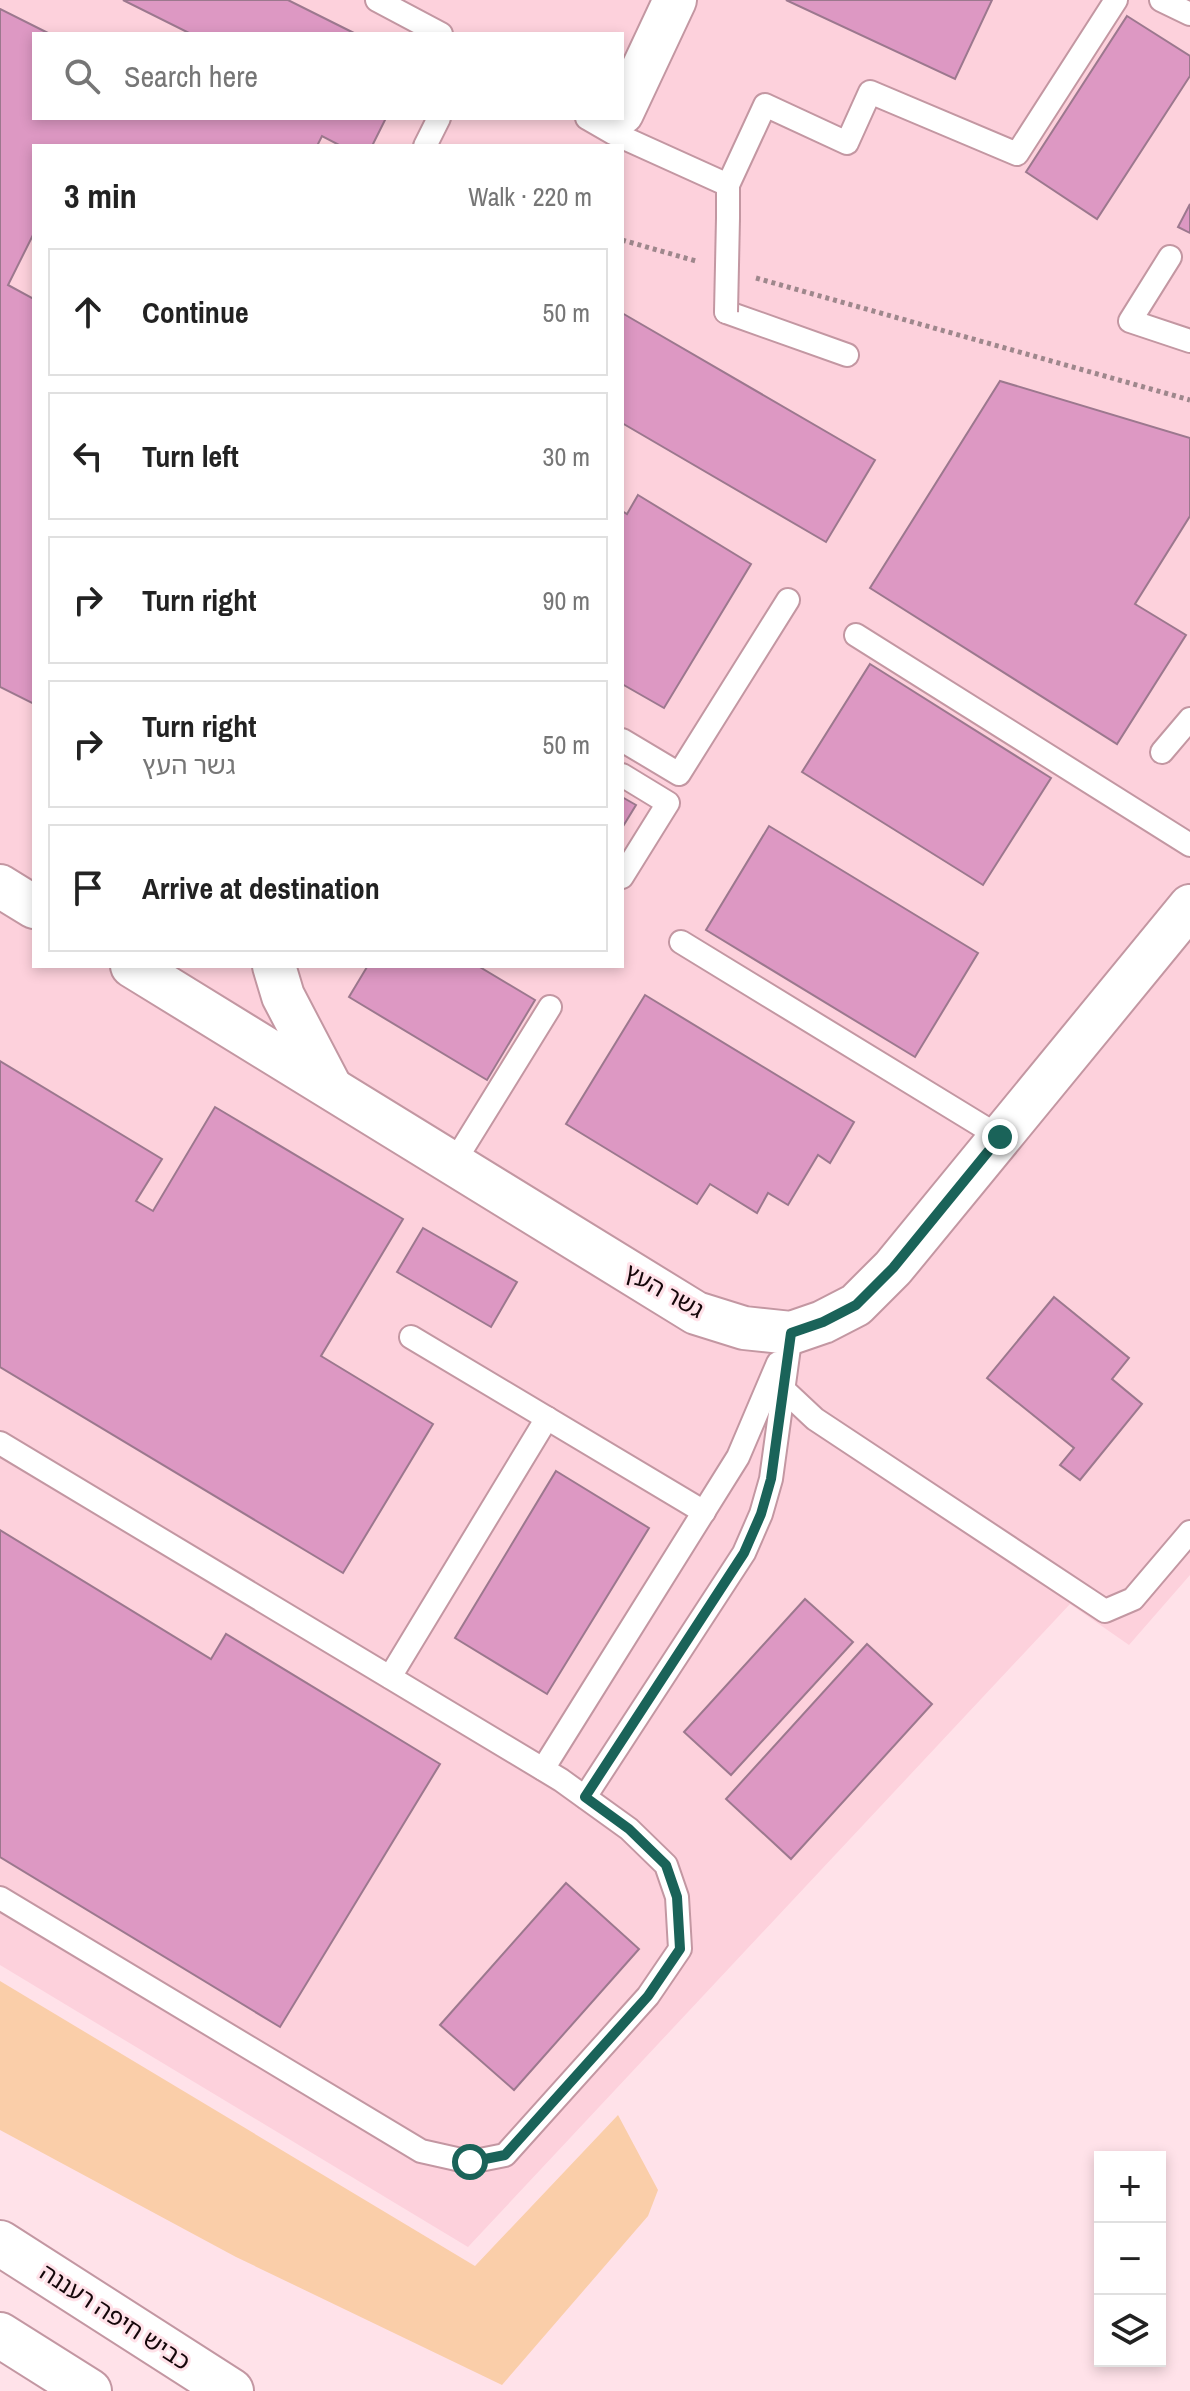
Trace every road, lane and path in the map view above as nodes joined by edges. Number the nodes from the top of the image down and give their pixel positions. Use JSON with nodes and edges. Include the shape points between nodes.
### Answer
{"nodes":[{"id":1,"x":377,"y":0,"type":"edge"},
{"id":2,"x":675,"y":0,"type":"edge"},
{"id":3,"x":1116,"y":0,"type":"edge"},
{"id":4,"x":1161,"y":0,"type":"edge"},
{"id":5,"x":1190,"y":14,"type":"edge"},
{"id":6,"x":437,"y":32,"type":"edge"},
{"id":7,"x":624,"y":97,"type":"edge"},
{"id":8,"x":438,"y":120,"type":"edge"},
{"id":9,"x":609,"y":126,"type":"edge"},
{"id":10,"x":426,"y":144,"type":"edge"},
{"id":11,"x":728,"y":185,"type":"junction"},
{"id":12,"x":624,"y":241,"type":"edge"},
{"id":13,"x":1170,"y":257,"type":"dead end"},
{"id":14,"x":699,"y":262,"type":"dead end"},
{"id":15,"x":745,"y":275,"type":"dead end"},
{"id":16,"x":1190,"y":341,"type":"edge"},
{"id":17,"x":847,"y":355,"type":"dead end"},
{"id":18,"x":1190,"y":400,"type":"edge"},
{"id":19,"x":788,"y":600,"type":"dead end"},
{"id":20,"x":856,"y":635,"type":"dead end"},
{"id":21,"x":1190,"y":719,"type":"edge"},
{"id":22,"x":624,"y":741,"type":"edge"},
{"id":23,"x":1162,"y":752,"type":"dead end"},
{"id":24,"x":624,"y":776,"type":"edge"},
{"id":25,"x":1190,"y":845,"type":"edge"},
{"id":26,"x":624,"y":874,"type":"edge"},
{"id":27,"x":1190,"y":906,"type":"edge"},
{"id":28,"x":681,"y":942,"type":"dead end"},
{"id":29,"x":275,"y":968,"type":"edge"},
{"id":30,"x":158,"y":973,"type":"edge"},
{"id":31,"x":550,"y":1007,"type":"dead end"},
{"id":32,"x":330,"y":1087,"type":"junction"},
{"id":33,"x":1000,"y":1137,"type":"junction"},
{"id":34,"x":453,"y":1164,"type":"junction"},
{"id":35,"x":791,"y":1333,"type":"junction"},
{"id":36,"x":411,"y":1337,"type":"dead end"},
{"id":37,"x":778,"y":1382,"type":"junction"},
{"id":38,"x":547,"y":1418,"type":"junction"},
{"id":39,"x":0,"y":1443,"type":"edge"},
{"id":40,"x":704,"y":1512,"type":"junction"},
{"id":41,"x":1190,"y":1532,"type":"edge"},
{"id":42,"x":390,"y":1677,"type":"junction"},
{"id":43,"x":543,"y":1769,"type":"junction"},
{"id":44,"x":585,"y":1797,"type":"junction"},
{"id":45,"x":0,"y":1898,"type":"edge"},
{"id":46,"x":0,"y":2243,"type":"edge"},
{"id":47,"x":0,"y":2335,"type":"edge"},
{"id":48,"x":89,"y":2391,"type":"edge"},
{"id":49,"x":231,"y":2391,"type":"edge"}],
"edges":[{"from":1,"to":6,"type":"lane"},
{"from":2,"to":7,"type":"street"},
{"from":3,"to":11,"type":"lane","via":[[1017,154],[870,92],[847,143],[765,105]]},
{"from":4,"to":5,"type":"lane"},
{"from":8,"to":10,"type":"lane"},
{"from":9,"to":11,"type":"lane"},
{"from":11,"to":17,"type":"lane","bridge":true,"via":[[726,312]]},
{"from":12,"to":14,"type":"path"},
{"from":13,"to":16,"type":"lane","via":[[1130,321]]},
{"from":15,"to":18,"type":"path"},
{"from":19,"to":22,"type":"lane","via":[[679,774]]},
{"from":20,"to":25,"type":"lane"},
{"from":21,"to":23,"type":"lane"},
{"from":24,"to":26,"type":"lane","via":[[668,803]]},
{"from":27,"to":33,"type":"street","name":"גשר העץ"},
{"from":28,"to":33,"type":"lane"},
{"from":29,"to":32,"type":"street","via":[[283,996]]},
{"from":30,"to":32,"type":"street","name":"גשר העץ"},
{"from":31,"to":34,"type":"lane"},
{"from":32,"to":34,"type":"street","name":"גשר העץ"},
{"from":33,"to":35,"type":"street","name":"גשר העץ","via":[[893,1268],[856,1305]]},
{"from":34,"to":35,"type":"street","name":"גשר העץ","via":[[696,1313],[744,1328]]},
{"from":35,"to":37,"type":"lane"},
{"from":36,"to":38,"type":"lane"},
{"from":37,"to":40,"type":"lane"},
{"from":37,"to":41,"type":"lane","via":[[815,1419],[1105,1611],[1133,1599]]},
{"from":37,"to":44,"type":"lane","via":[[771,1479],[744,1553]]},
{"from":38,"to":40,"type":"lane"},
{"from":38,"to":42,"type":"lane"},
{"from":39,"to":42,"type":"lane"},
{"from":40,"to":43,"type":"lane"},
{"from":42,"to":43,"type":"lane"},
{"from":43,"to":44,"type":"lane"},
{"from":44,"to":45,"type":"lane","via":[[666,1865],[677,1897],[680,1949],[648,1996],[505,2155],[470,2162],[421,2151]]},
{"from":46,"to":49,"type":"highway","name":"כביש חיפה רעננה"},
{"from":47,"to":48,"type":"highway"}]}
